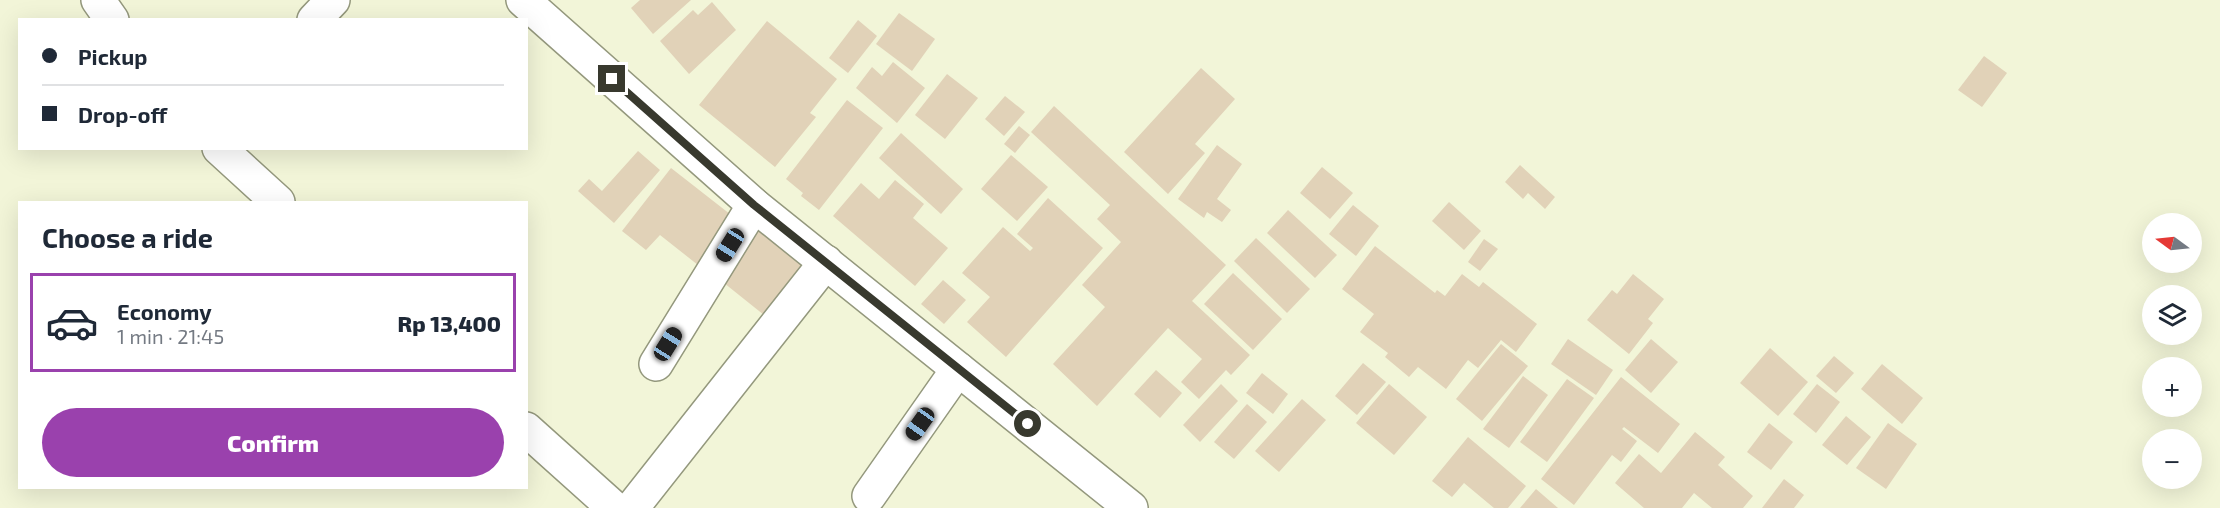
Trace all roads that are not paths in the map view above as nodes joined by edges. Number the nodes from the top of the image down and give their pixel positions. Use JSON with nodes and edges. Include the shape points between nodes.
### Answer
{"nodes":[{"id":1,"x":98,"y":0,"type":"edge"},
{"id":2,"x":333,"y":0,"type":"edge"},
{"id":3,"x":524,"y":0,"type":"edge"},
{"id":4,"x":111,"y":18,"type":"edge"},
{"id":5,"x":316,"y":18,"type":"edge"},
{"id":6,"x":221,"y":150,"type":"edge"},
{"id":7,"x":277,"y":201,"type":"edge"},
{"id":8,"x":754,"y":205,"type":"junction"},
{"id":9,"x":825,"y":262,"type":"junction"},
{"id":10,"x":656,"y":364,"type":"dead end"},
{"id":11,"x":958,"y":369,"type":"junction"},
{"id":12,"x":528,"y":431,"type":"edge"},
{"id":13,"x":869,"y":496,"type":"dead end"},
{"id":14,"x":614,"y":508,"type":"edge"},
{"id":15,"x":632,"y":508,"type":"edge"},
{"id":16,"x":1131,"y":508,"type":"edge"}],
"edges":[{"from":1,"to":4,"type":"street"},
{"from":2,"to":5,"type":"street"},
{"from":3,"to":8,"type":"street"},
{"from":6,"to":7,"type":"street"},
{"from":8,"to":9,"type":"street"},
{"from":8,"to":10,"type":"street"},
{"from":9,"to":11,"type":"street"},
{"from":9,"to":15,"type":"street"},
{"from":11,"to":13,"type":"street"},
{"from":11,"to":16,"type":"street"},
{"from":12,"to":14,"type":"street"}]}
